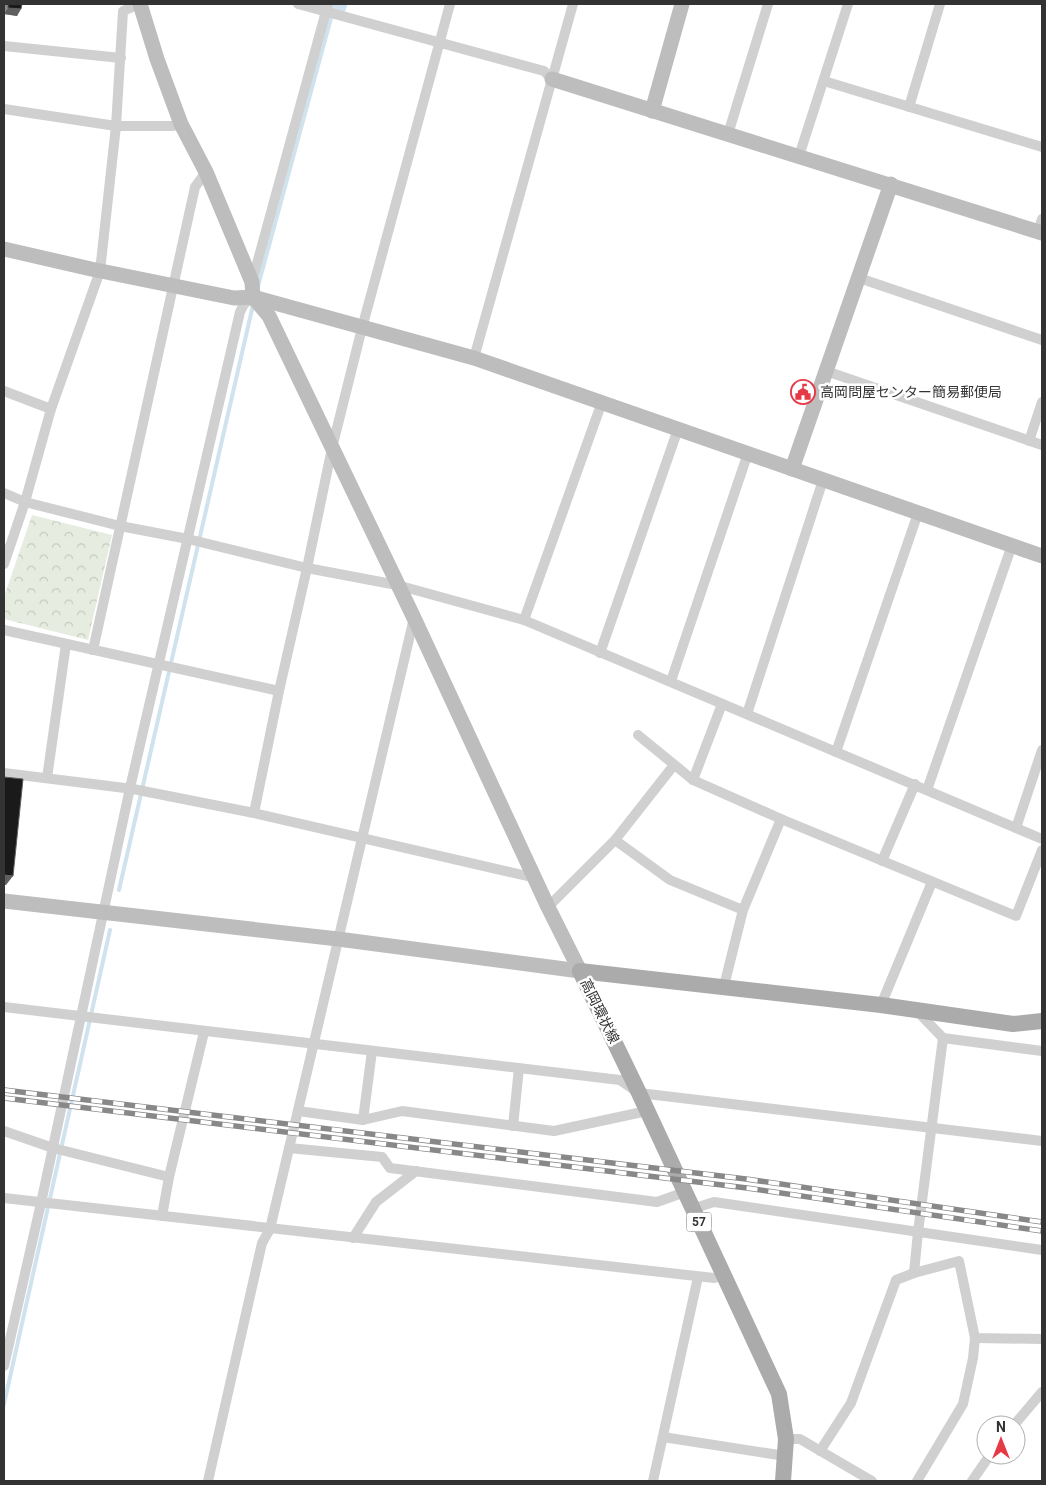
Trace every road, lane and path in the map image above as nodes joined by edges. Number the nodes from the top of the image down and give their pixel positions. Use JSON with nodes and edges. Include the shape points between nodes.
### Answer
{"nodes":[{"id":1,"x":140,"y":4,"type":"edge"},
{"id":2,"x":298,"y":4,"type":"edge"},
{"id":3,"x":450,"y":4,"type":"edge"},
{"id":4,"x":573,"y":4,"type":"edge"},
{"id":5,"x":682,"y":4,"type":"edge"},
{"id":6,"x":768,"y":4,"type":"edge"},
{"id":7,"x":848,"y":4,"type":"edge"},
{"id":8,"x":940,"y":4,"type":"edge"},
{"id":9,"x":330,"y":11,"type":"edge"},
{"id":10,"x":439,"y":43,"type":"junction"},
{"id":11,"x":4,"y":46,"type":"edge"},
{"id":12,"x":121,"y":58,"type":"junction"},
{"id":13,"x":552,"y":80,"type":"junction"},
{"id":14,"x":824,"y":81,"type":"junction"},
{"id":15,"x":909,"y":107,"type":"junction"},
{"id":16,"x":4,"y":108,"type":"edge"},
{"id":17,"x":652,"y":111,"type":"junction"},
{"id":18,"x":181,"y":124,"type":"junction"},
{"id":19,"x":116,"y":126,"type":"junction"},
{"id":20,"x":728,"y":134,"type":"junction"},
{"id":21,"x":1042,"y":147,"type":"edge"},
{"id":22,"x":799,"y":156,"type":"junction"},
{"id":23,"x":206,"y":172,"type":"junction"},
{"id":24,"x":891,"y":184,"type":"junction"},
{"id":25,"x":1041,"y":228,"type":"edge"},
{"id":26,"x":4,"y":249,"type":"edge"},
{"id":27,"x":100,"y":271,"type":"junction"},
{"id":28,"x":858,"y":278,"type":"junction"},
{"id":29,"x":252,"y":282,"type":"junction"},
{"id":30,"x":174,"y":286,"type":"junction"},
{"id":31,"x":258,"y":301,"type":"junction"},
{"id":32,"x":362,"y":328,"type":"junction"},
{"id":33,"x":1042,"y":340,"type":"edge"},
{"id":34,"x":474,"y":358,"type":"junction"},
{"id":35,"x":826,"y":371,"type":"junction"},
{"id":36,"x":4,"y":391,"type":"edge"},
{"id":37,"x":602,"y":402,"type":"junction"},
{"id":38,"x":1042,"y":402,"type":"edge"},
{"id":39,"x":51,"y":409,"type":"junction"},
{"id":40,"x":678,"y":429,"type":"junction"},
{"id":41,"x":1029,"y":441,"type":"junction"},
{"id":42,"x":1042,"y":445,"type":"edge"},
{"id":43,"x":332,"y":448,"type":"junction"},
{"id":44,"x":748,"y":453,"type":"junction"},
{"id":45,"x":792,"y":469,"type":"junction"},
{"id":46,"x":824,"y":480,"type":"junction"},
{"id":47,"x":4,"y":493,"type":"edge"},
{"id":48,"x":25,"y":502,"type":"junction"},
{"id":49,"x":918,"y":513,"type":"junction"},
{"id":50,"x":120,"y":526,"type":"junction"},
{"id":51,"x":189,"y":540,"type":"junction"},
{"id":52,"x":1012,"y":545,"type":"junction"},
{"id":53,"x":1042,"y":556,"type":"edge"},
{"id":54,"x":4,"y":564,"type":"edge"},
{"id":55,"x":307,"y":568,"type":"junction"},
{"id":56,"x":397,"y":585,"type":"junction"},
{"id":57,"x":414,"y":618,"type":"junction"},
{"id":58,"x":524,"y":620,"type":"junction"},
{"id":59,"x":4,"y":630,"type":"edge"},
{"id":60,"x":66,"y":644,"type":"junction"},
{"id":61,"x":93,"y":650,"type":"junction"},
{"id":62,"x":600,"y":653,"type":"junction"},
{"id":63,"x":159,"y":665,"type":"junction"},
{"id":64,"x":670,"y":681,"type":"junction"},
{"id":65,"x":279,"y":691,"type":"junction"},
{"id":66,"x":722,"y":704,"type":"junction"},
{"id":67,"x":747,"y":714,"type":"junction"},
{"id":68,"x":638,"y":735,"type":"dead end"},
{"id":69,"x":1042,"y":750,"type":"edge"},
{"id":70,"x":836,"y":752,"type":"junction"},
{"id":71,"x":674,"y":765,"type":"junction"},
{"id":72,"x":4,"y":773,"type":"edge"},
{"id":73,"x":47,"y":778,"type":"junction"},
{"id":74,"x":694,"y":780,"type":"junction"},
{"id":75,"x":915,"y":784,"type":"junction"},
{"id":76,"x":132,"y":789,"type":"junction"},
{"id":77,"x":927,"y":790,"type":"junction"},
{"id":78,"x":254,"y":813,"type":"junction"},
{"id":79,"x":781,"y":819,"type":"junction"},
{"id":80,"x":1016,"y":828,"type":"junction"},
{"id":81,"x":363,"y":839,"type":"junction"},
{"id":82,"x":1042,"y":839,"type":"edge"},
{"id":83,"x":615,"y":840,"type":"junction"},
{"id":84,"x":1042,"y":850,"type":"edge"},
{"id":85,"x":882,"y":861,"type":"junction"},
{"id":86,"x":536,"y":878,"type":"junction"},
{"id":87,"x":932,"y":882,"type":"junction"},
{"id":88,"x":4,"y":901,"type":"edge"},
{"id":89,"x":548,"y":907,"type":"junction"},
{"id":90,"x":743,"y":910,"type":"junction"},
{"id":91,"x":104,"y":913,"type":"junction"},
{"id":92,"x":338,"y":939,"type":"junction"},
{"id":93,"x":580,"y":971,"type":"junction"},
{"id":94,"x":724,"y":986,"type":"junction"},
{"id":95,"x":882,"y":1005,"type":"junction"},
{"id":96,"x":4,"y":1007,"type":"edge"},
{"id":97,"x":917,"y":1011,"type":"junction"},
{"id":98,"x":82,"y":1016,"type":"junction"},
{"id":99,"x":1042,"y":1022,"type":"edge"},
{"id":100,"x":204,"y":1032,"type":"junction"},
{"id":101,"x":943,"y":1038,"type":"junction"},
{"id":102,"x":314,"y":1044,"type":"junction"},
{"id":103,"x":372,"y":1051,"type":"junction"},
{"id":104,"x":1042,"y":1051,"type":"edge"},
{"id":105,"x":519,"y":1068,"type":"junction"},
{"id":106,"x":639,"y":1093,"type":"junction"},
{"id":107,"x":298,"y":1111,"type":"junction"},
{"id":108,"x":648,"y":1111,"type":"junction"},
{"id":109,"x":363,"y":1120,"type":"junction"},
{"id":110,"x":513,"y":1126,"type":"junction"},
{"id":111,"x":932,"y":1128,"type":"junction"},
{"id":112,"x":4,"y":1131,"type":"edge"},
{"id":113,"x":1042,"y":1141,"type":"edge"},
{"id":114,"x":54,"y":1148,"type":"junction"},
{"id":115,"x":289,"y":1148,"type":"junction"},
{"id":116,"x":416,"y":1171,"type":"junction"},
{"id":117,"x":169,"y":1177,"type":"junction"},
{"id":118,"x":685,"y":1192,"type":"junction"},
{"id":119,"x":4,"y":1198,"type":"edge"},
{"id":120,"x":42,"y":1203,"type":"junction"},
{"id":121,"x":692,"y":1209,"type":"junction"},
{"id":122,"x":162,"y":1216,"type":"junction"},
{"id":123,"x":270,"y":1229,"type":"junction"},
{"id":124,"x":918,"y":1232,"type":"junction"},
{"id":125,"x":353,"y":1238,"type":"junction"},
{"id":126,"x":1042,"y":1250,"type":"edge"},
{"id":127,"x":914,"y":1273,"type":"junction"},
{"id":128,"x":723,"y":1275,"type":"junction"},
{"id":129,"x":698,"y":1277,"type":"junction"},
{"id":130,"x":975,"y":1338,"type":"junction"},
{"id":131,"x":1042,"y":1339,"type":"edge"},
{"id":132,"x":4,"y":1366,"type":"edge"},
{"id":133,"x":1042,"y":1392,"type":"edge"},
{"id":134,"x":1022,"y":1415,"type":"edge"},
{"id":135,"x":663,"y":1438,"type":"junction"},
{"id":136,"x":786,"y":1439,"type":"junction"},
{"id":137,"x":820,"y":1451,"type":"junction"},
{"id":138,"x":786,"y":1456,"type":"junction"},
{"id":139,"x":983,"y":1465,"type":"edge"},
{"id":140,"x":208,"y":1481,"type":"edge"},
{"id":141,"x":653,"y":1481,"type":"edge"},
{"id":142,"x":783,"y":1481,"type":"edge"},
{"id":143,"x":872,"y":1481,"type":"edge"},
{"id":144,"x":917,"y":1481,"type":"edge"},
{"id":145,"x":972,"y":1481,"type":"edge"}],
"edges":[{"from":1,"to":12,"type":"street","via":[[123,11]]},
{"from":1,"to":18,"type":"street"},
{"from":2,"to":9,"type":"street"},
{"from":3,"to":10,"type":"street"},
{"from":4,"to":13,"type":"street"},
{"from":5,"to":17,"type":"street"},
{"from":6,"to":20,"type":"street"},
{"from":7,"to":14,"type":"street"},
{"from":8,"to":15,"type":"street"},
{"from":9,"to":10,"type":"street"},
{"from":9,"to":29,"type":"street"},
{"from":10,"to":13,"type":"street","via":[[544,72]]},
{"from":10,"to":32,"type":"street"},
{"from":11,"to":12,"type":"street"},
{"from":12,"to":19,"type":"street"},
{"from":13,"to":17,"type":"street"},
{"from":13,"to":34,"type":"street"},
{"from":14,"to":15,"type":"street"},
{"from":14,"to":22,"type":"street"},
{"from":15,"to":21,"type":"street"},
{"from":16,"to":19,"type":"street"},
{"from":17,"to":20,"type":"street"},
{"from":18,"to":19,"type":"street"},
{"from":18,"to":23,"type":"street"},
{"from":19,"to":27,"type":"street"},
{"from":20,"to":22,"type":"street"},
{"from":22,"to":24,"type":"street"},
{"from":23,"to":29,"type":"street"},
{"from":23,"to":30,"type":"street","via":[[195,187]]},
{"from":24,"to":25,"type":"street"},
{"from":24,"to":28,"type":"street"},
{"from":26,"to":27,"type":"street"},
{"from":27,"to":30,"type":"street"},
{"from":27,"to":39,"type":"street"},
{"from":28,"to":33,"type":"street"},
{"from":28,"to":35,"type":"street"},
{"from":29,"to":31,"type":"street"},
{"from":30,"to":31,"type":"street"},
{"from":30,"to":50,"type":"street"},
{"from":31,"to":32,"type":"street"},
{"from":31,"to":43,"type":"street","via":[[269,316]]},
{"from":31,"to":51,"type":"street","via":[[244,304],[240,312]]},
{"from":32,"to":34,"type":"street"},
{"from":32,"to":43,"type":"street"},
{"from":34,"to":37,"type":"street"},
{"from":35,"to":41,"type":"street"},
{"from":35,"to":45,"type":"street"},
{"from":36,"to":39,"type":"street"},
{"from":37,"to":40,"type":"street"},
{"from":37,"to":58,"type":"street"},
{"from":38,"to":41,"type":"street"},
{"from":39,"to":48,"type":"street"},
{"from":40,"to":44,"type":"street"},
{"from":40,"to":62,"type":"street"},
{"from":41,"to":42,"type":"street"},
{"from":43,"to":55,"type":"street"},
{"from":43,"to":56,"type":"street"},
{"from":44,"to":45,"type":"street"},
{"from":44,"to":64,"type":"street"},
{"from":45,"to":46,"type":"street"},
{"from":46,"to":49,"type":"street"},
{"from":46,"to":67,"type":"street"},
{"from":47,"to":48,"type":"street"},
{"from":48,"to":50,"type":"street"},
{"from":48,"to":54,"type":"street"},
{"from":49,"to":52,"type":"street"},
{"from":49,"to":70,"type":"street"},
{"from":50,"to":51,"type":"street"},
{"from":50,"to":61,"type":"street"},
{"from":51,"to":55,"type":"street"},
{"from":51,"to":63,"type":"street"},
{"from":52,"to":53,"type":"street"},
{"from":52,"to":77,"type":"street"},
{"from":55,"to":56,"type":"street"},
{"from":55,"to":65,"type":"street"},
{"from":56,"to":57,"type":"street"},
{"from":56,"to":58,"type":"street"},
{"from":57,"to":81,"type":"street"},
{"from":57,"to":86,"type":"street"},
{"from":58,"to":62,"type":"street"},
{"from":59,"to":60,"type":"street"},
{"from":60,"to":61,"type":"street"},
{"from":60,"to":73,"type":"street"},
{"from":61,"to":63,"type":"street"},
{"from":62,"to":64,"type":"street"},
{"from":63,"to":65,"type":"street"},
{"from":63,"to":76,"type":"street"},
{"from":64,"to":66,"type":"street"},
{"from":65,"to":78,"type":"street"},
{"from":66,"to":67,"type":"street"},
{"from":66,"to":74,"type":"street"},
{"from":67,"to":70,"type":"street"},
{"from":68,"to":71,"type":"street"},
{"from":69,"to":80,"type":"street"},
{"from":70,"to":75,"type":"street"},
{"from":71,"to":74,"type":"street"},
{"from":71,"to":83,"type":"street"},
{"from":72,"to":73,"type":"street"},
{"from":73,"to":76,"type":"street"},
{"from":74,"to":79,"type":"street"},
{"from":75,"to":77,"type":"street"},
{"from":75,"to":85,"type":"street"},
{"from":76,"to":78,"type":"street"},
{"from":76,"to":91,"type":"street"},
{"from":77,"to":80,"type":"street"},
{"from":78,"to":81,"type":"street"},
{"from":79,"to":85,"type":"street"},
{"from":79,"to":90,"type":"street"},
{"from":80,"to":82,"type":"street"},
{"from":81,"to":86,"type":"street"},
{"from":81,"to":92,"type":"street"},
{"from":83,"to":89,"type":"street"},
{"from":83,"to":90,"type":"street","via":[[670,880]]},
{"from":84,"to":87,"type":"street","via":[[1016,916]]},
{"from":85,"to":87,"type":"street"},
{"from":86,"to":89,"type":"street"},
{"from":87,"to":95,"type":"street"},
{"from":88,"to":91,"type":"street"},
{"from":89,"to":93,"type":"street"},
{"from":90,"to":94,"type":"street"},
{"from":91,"to":92,"type":"street"},
{"from":91,"to":98,"type":"street"},
{"from":92,"to":93,"type":"street"},
{"from":92,"to":102,"type":"street"},
{"from":93,"to":94,"type":"main road","name":"高岡環状線"},
{"from":93,"to":106,"type":"main road","name":"高岡環状線","number":"57"},
{"from":94,"to":95,"type":"main road","name":"高岡環状線"},
{"from":95,"to":97,"type":"main road","name":"高岡環状線"},
{"from":96,"to":98,"type":"street"},
{"from":97,"to":99,"type":"main road","name":"高岡環状線","via":[[1013,1024]]},
{"from":97,"to":101,"type":"street"},
{"from":98,"to":100,"type":"street"},
{"from":98,"to":114,"type":"street"},
{"from":100,"to":102,"type":"street"},
{"from":100,"to":117,"type":"street"},
{"from":101,"to":104,"type":"street"},
{"from":101,"to":111,"type":"street"},
{"from":102,"to":103,"type":"street"},
{"from":102,"to":107,"type":"street"},
{"from":103,"to":105,"type":"street"},
{"from":103,"to":109,"type":"street"},
{"from":105,"to":106,"type":"street","via":[[620,1080]]},
{"from":105,"to":110,"type":"street"},
{"from":106,"to":108,"type":"main road","name":"高岡環状線","number":"57"},
{"from":106,"to":111,"type":"street"},
{"from":107,"to":109,"type":"street"},
{"from":107,"to":115,"type":"street"},
{"from":108,"to":110,"type":"street","via":[[554,1131]]},
{"from":108,"to":118,"type":"main road","name":"高岡環状線","number":"57"},
{"from":109,"to":110,"type":"street","via":[[402,1111]]},
{"from":111,"to":113,"type":"street"},
{"from":111,"to":124,"type":"street"},
{"from":112,"to":114,"type":"street"},
{"from":114,"to":117,"type":"street"},
{"from":114,"to":120,"type":"street"},
{"from":115,"to":116,"type":"street","via":[[382,1157],[390,1168]]},
{"from":115,"to":123,"type":"street"},
{"from":116,"to":118,"type":"street","via":[[657,1202]]},
{"from":116,"to":125,"type":"street","via":[[376,1202]]},
{"from":117,"to":122,"type":"street"},
{"from":118,"to":121,"type":"main road","name":"高岡環状線","number":"57"},
{"from":119,"to":120,"type":"street"},
{"from":120,"to":122,"type":"street"},
{"from":120,"to":132,"type":"street"},
{"from":121,"to":124,"type":"street","via":[[714,1202]]},
{"from":121,"to":128,"type":"main road","name":"高岡環状線","number":"57"},
{"from":122,"to":123,"type":"street"},
{"from":123,"to":125,"type":"street"},
{"from":123,"to":140,"type":"street","via":[[262,1243]]},
{"from":124,"to":126,"type":"street"},
{"from":124,"to":127,"type":"street"},
{"from":125,"to":129,"type":"street"},
{"from":127,"to":130,"type":"street","via":[[959,1261]]},
{"from":127,"to":137,"type":"street","via":[[896,1280],[851,1403]]},
{"from":128,"to":129,"type":"street"},
{"from":128,"to":136,"type":"main road","name":"高岡環状線","number":"57","via":[[779,1394]]},
{"from":129,"to":135,"type":"street"},
{"from":130,"to":131,"type":"street"},
{"from":130,"to":144,"type":"street","via":[[963,1404]]},
{"from":133,"to":134,"type":"street"},
{"from":135,"to":138,"type":"street"},
{"from":135,"to":141,"type":"street"},
{"from":136,"to":137,"type":"street","via":[[800,1439]]},
{"from":136,"to":138,"type":"main road","name":"高岡環状線","number":"57"},
{"from":137,"to":143,"type":"street"},
{"from":138,"to":142,"type":"main road","name":"高岡環状線","number":"57"},
{"from":139,"to":145,"type":"street"}]}
